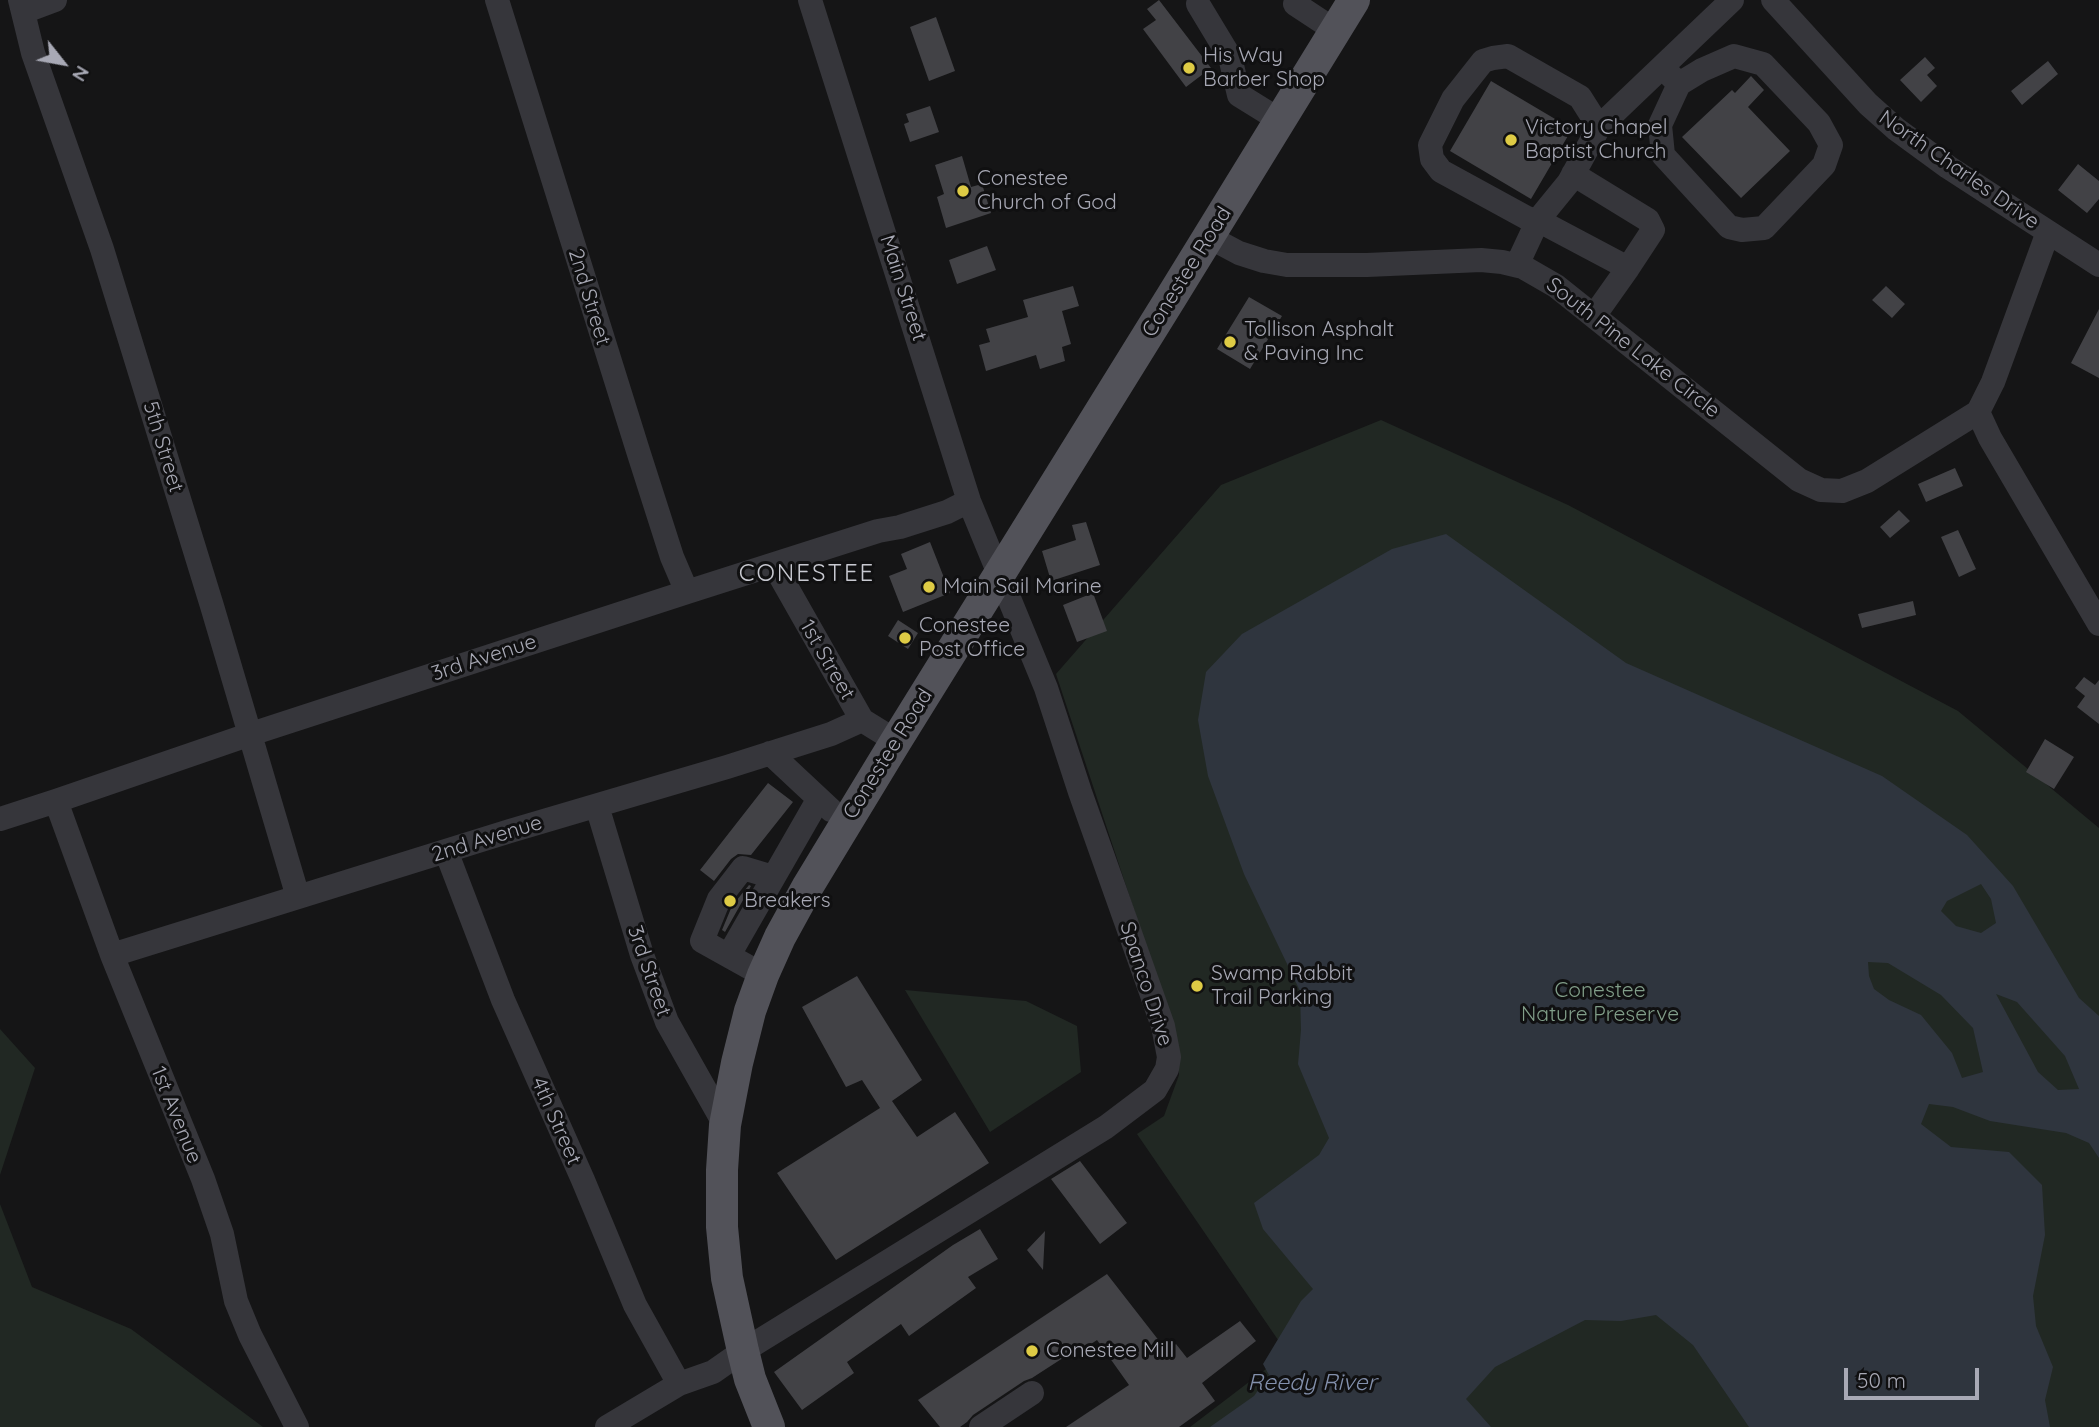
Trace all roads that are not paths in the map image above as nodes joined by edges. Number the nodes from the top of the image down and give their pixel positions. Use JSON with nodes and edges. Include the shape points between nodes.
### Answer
{"nodes":[{"id":1,"x":55,"y":0,"type":"edge"},
{"id":2,"x":497,"y":0,"type":"edge"},
{"id":3,"x":810,"y":0,"type":"edge"},
{"id":4,"x":1297,"y":0,"type":"edge"},
{"id":5,"x":1354,"y":0,"type":"edge"},
{"id":6,"x":1732,"y":0,"type":"edge"},
{"id":7,"x":1773,"y":0,"type":"edge"},
{"id":8,"x":1198,"y":4,"type":"dead end"},
{"id":9,"x":21,"y":6,"type":"edge"},
{"id":10,"x":1336,"y":31,"type":"junction"},
{"id":11,"x":1670,"y":76,"type":"junction"},
{"id":12,"x":1280,"y":121,"type":"junction"},
{"id":13,"x":1599,"y":127,"type":"junction"},
{"id":14,"x":1577,"y":168,"type":"junction"},
{"id":15,"x":1538,"y":220,"type":"junction"},
{"id":16,"x":2048,"y":233,"type":"junction"},
{"id":17,"x":1209,"y":237,"type":"junction"},
{"id":18,"x":1517,"y":265,"type":"junction"},
{"id":19,"x":2099,"y":265,"type":"edge"},
{"id":20,"x":1628,"y":268,"type":"junction"},
{"id":21,"x":1594,"y":316,"type":"junction"},
{"id":22,"x":1978,"y":412,"type":"junction"},
{"id":23,"x":970,"y":501,"type":"junction"},
{"id":24,"x":774,"y":565,"type":"junction"},
{"id":25,"x":1000,"y":575,"type":"junction"},
{"id":26,"x":687,"y":592,"type":"junction"},
{"id":27,"x":2099,"y":624,"type":"edge"},
{"id":28,"x":862,"y":720,"type":"junction"},
{"id":29,"x":251,"y":734,"type":"junction"},
{"id":30,"x":896,"y":741,"type":"junction"},
{"id":31,"x":770,"y":753,"type":"junction"},
{"id":32,"x":818,"y":800,"type":"junction"},
{"id":33,"x":56,"y":801,"type":"junction"},
{"id":34,"x":597,"y":806,"type":"junction"},
{"id":35,"x":0,"y":819,"type":"edge"},
{"id":36,"x":845,"y":824,"type":"junction"},
{"id":37,"x":446,"y":851,"type":"junction"},
{"id":38,"x":773,"y":877,"type":"junction"},
{"id":39,"x":298,"y":897,"type":"junction"},
{"id":40,"x":112,"y":955,"type":"junction"},
{"id":41,"x":729,"y":955,"type":"junction"},
{"id":42,"x":764,"y":975,"type":"junction"},
{"id":43,"x":725,"y":1125,"type":"junction"},
{"id":44,"x":743,"y":1351,"type":"junction"},
{"id":45,"x":679,"y":1384,"type":"junction"},
{"id":46,"x":1032,"y":1393,"type":"dead end"},
{"id":47,"x":297,"y":1427,"type":"edge"},
{"id":48,"x":607,"y":1427,"type":"edge"},
{"id":49,"x":769,"y":1427,"type":"edge"},
{"id":50,"x":981,"y":1427,"type":"edge"}],
"edges":[{"from":1,"to":9,"type":"street"},
{"from":2,"to":26,"type":"street","name":"2nd Street","via":[[672,557]]},
{"from":3,"to":23,"type":"street","name":"Main Street"},
{"from":4,"to":10,"type":"street","via":[[1295,4]]},
{"from":5,"to":10,"type":"main road","name":"Conestee Road"},
{"from":6,"to":11,"type":"street"},
{"from":7,"to":16,"type":"street","name":"North Charles Drive","via":[[1896,129]]},
{"from":8,"to":12,"type":"street","via":[[1230,57],[1238,95]]},
{"from":9,"to":29,"type":"street","name":"5th Street","via":[[102,250]]},
{"from":10,"to":12,"type":"main road","name":"Conestee Road"},
{"from":11,"to":11,"type":"street","via":[[1702,70],[1734,56],[1763,64],[1819,123],[1831,145],[1824,165],[1764,228],[1729,227],[1663,155],[1660,125]]},
{"from":11,"to":13,"type":"street"},
{"from":12,"to":17,"type":"main road","name":"Conestee Road"},
{"from":13,"to":14,"type":"street"},
{"from":13,"to":15,"type":"street","via":[[1580,97],[1508,56],[1483,61],[1453,99],[1430,145],[1432,159],[1441,171]]},
{"from":14,"to":15,"type":"street"},
{"from":14,"to":20,"type":"street","via":[[1648,220],[1653,230]]},
{"from":15,"to":18,"type":"street"},
{"from":15,"to":20,"type":"street"},
{"from":16,"to":19,"type":"street","name":"North Charles Drive"},
{"from":16,"to":22,"type":"street"},
{"from":17,"to":18,"type":"street","name":"South Pine Lake Circle","via":[[1239,253],[1287,265],[1481,260]]},
{"from":17,"to":25,"type":"main road","name":"Conestee Road"},
{"from":18,"to":21,"type":"street","name":"South Pine Lake Circle","via":[[1549,281]]},
{"from":20,"to":21,"type":"street"},
{"from":21,"to":22,"type":"street","name":"South Pine Lake Circle","via":[[1799,480],[1821,490],[1842,491],[1867,481]]},
{"from":22,"to":27,"type":"street"},
{"from":23,"to":24,"type":"street","name":"3rd Avenue"},
{"from":23,"to":25,"type":"street","name":"Main Street"},
{"from":24,"to":26,"type":"street","name":"3rd Avenue"},
{"from":24,"to":28,"type":"street","name":"1st Street"},
{"from":25,"to":30,"type":"main road","name":"Conestee Road"},
{"from":25,"to":44,"type":"street","name":"Spanco Drive","via":[[1046,688],[1163,1026],[1169,1049],[1167,1069],[1155,1090],[1106,1126]]},
{"from":26,"to":29,"type":"street","name":"3rd Avenue"},
{"from":28,"to":30,"type":"street","name":"1st Street"},
{"from":28,"to":31,"type":"street","name":"2nd Avenue"},
{"from":29,"to":33,"type":"street","name":"3rd Avenue"},
{"from":29,"to":39,"type":"street","name":"5th Street"},
{"from":30,"to":36,"type":"main road","name":"Conestee Road"},
{"from":31,"to":32,"type":"street"},
{"from":31,"to":34,"type":"street","name":"2nd Avenue"},
{"from":32,"to":36,"type":"street"},
{"from":32,"to":38,"type":"street"},
{"from":33,"to":35,"type":"street","name":"3rd Avenue"},
{"from":33,"to":40,"type":"street","name":"1st Avenue"},
{"from":34,"to":37,"type":"street","name":"2nd Avenue"},
{"from":34,"to":43,"type":"street","name":"3rd Street","via":[[667,1022]]},
{"from":36,"to":42,"type":"main road","name":"Conestee Road","via":[[780,937]]},
{"from":37,"to":39,"type":"street","name":"2nd Avenue"},
{"from":37,"to":45,"type":"street","name":"4th Street","via":[[503,1000],[635,1305]]},
{"from":38,"to":41,"type":"street"},
{"from":38,"to":41,"type":"street","via":[[743,868],[719,899],[702,941]]},
{"from":39,"to":40,"type":"street","name":"2nd Avenue"},
{"from":40,"to":47,"type":"street","name":"1st Avenue","via":[[203,1180],[222,1234],[236,1301]]},
{"from":41,"to":42,"type":"street"},
{"from":42,"to":43,"type":"main road","name":"Conestee Road","via":[[750,1011]]},
{"from":43,"to":44,"type":"main road","name":"Conestee Road","via":[[722,1227],[727,1278]]},
{"from":44,"to":45,"type":"street","via":[[713,1372]]},
{"from":44,"to":49,"type":"main road","name":"Conestee Road"},
{"from":45,"to":48,"type":"street"},
{"from":46,"to":50,"type":"street"}]}
